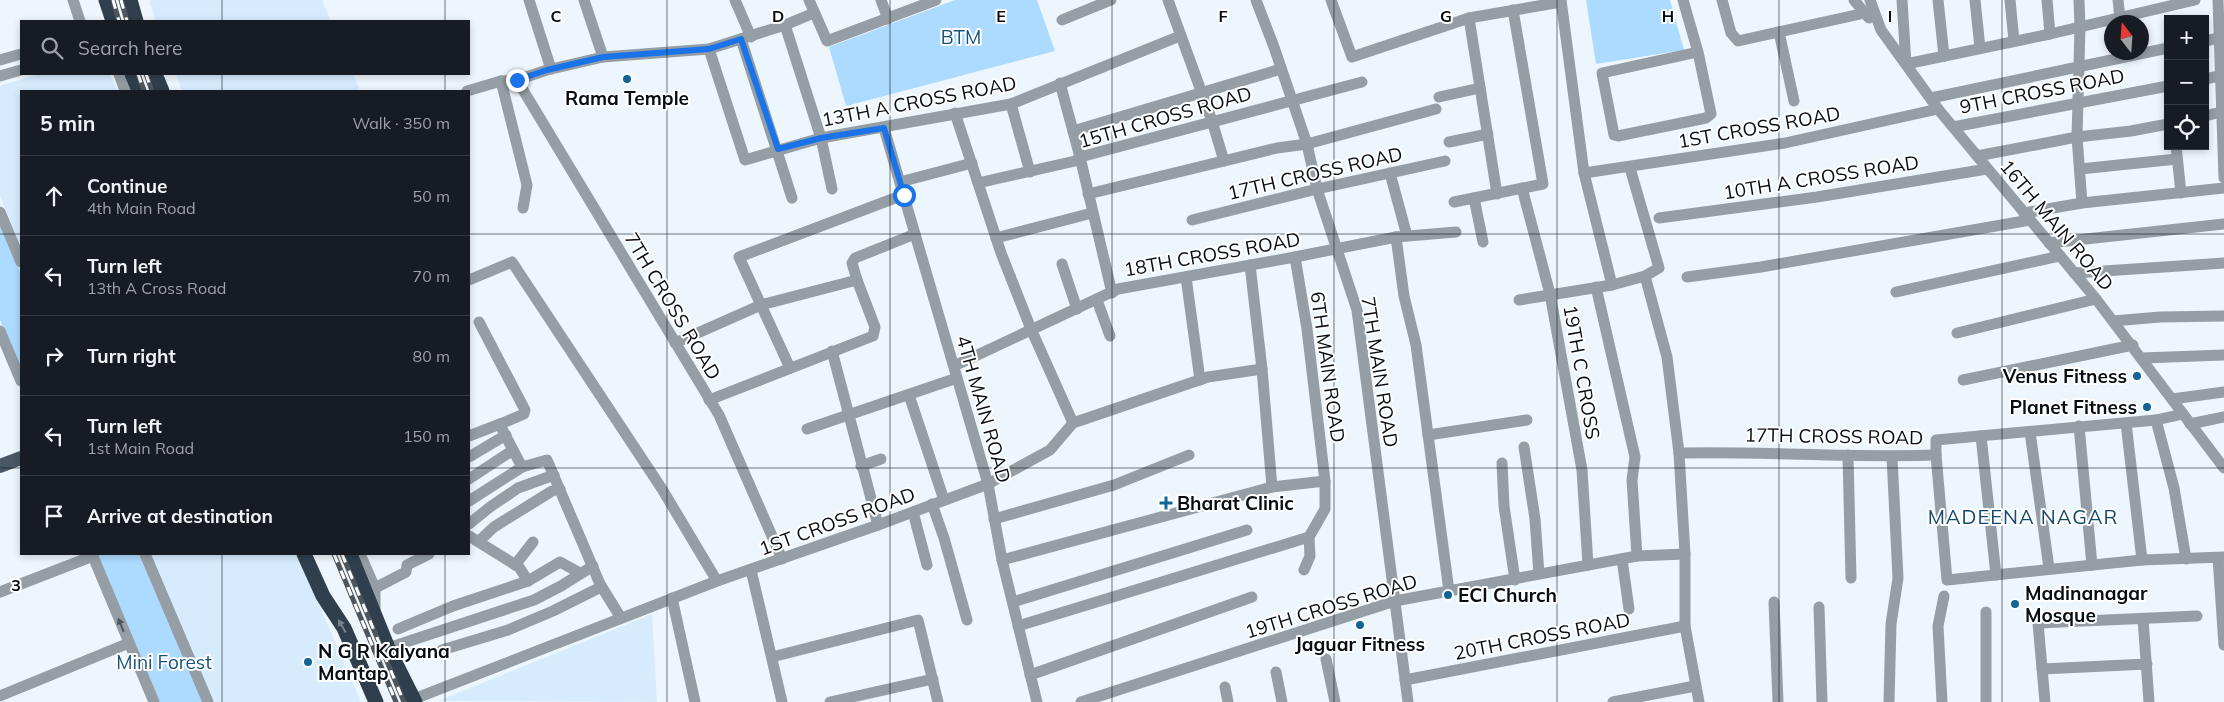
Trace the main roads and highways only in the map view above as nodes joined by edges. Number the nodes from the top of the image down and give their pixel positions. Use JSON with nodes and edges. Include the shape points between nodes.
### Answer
{"nodes":[{"id":1,"x":106,"y":0,"type":"edge"},
{"id":2,"x":130,"y":0,"type":"edge"},
{"id":3,"x":113,"y":20,"type":"edge"},
{"id":4,"x":136,"y":20,"type":"edge"},
{"id":5,"x":132,"y":75,"type":"edge"},
{"id":6,"x":155,"y":75,"type":"edge"},
{"id":7,"x":139,"y":90,"type":"edge"},
{"id":8,"x":162,"y":90,"type":"edge"},
{"id":9,"x":20,"y":458,"type":"edge"},
{"id":10,"x":0,"y":466,"type":"edge"},
{"id":11,"x":20,"y":467,"type":"edge"},
{"id":12,"x":0,"y":475,"type":"edge"},
{"id":13,"x":304,"y":555,"type":"edge"},
{"id":14,"x":350,"y":555,"type":"edge"},
{"id":15,"x":414,"y":701,"type":"edge"},
{"id":16,"x":376,"y":702,"type":"edge"}],
"edges":[{"from":1,"to":3,"type":"highway"},
{"from":2,"to":4,"type":"highway"},
{"from":5,"to":7,"type":"highway"},
{"from":6,"to":8,"type":"highway"},
{"from":9,"to":10,"type":"main road"},
{"from":11,"to":12,"type":"main road"},
{"from":16,"to":13,"type":"highway","one_way":true,"via":[[344,628],[322,596]]},
{"from":14,"to":15,"type":"highway","via":[[388,648]]}]}
